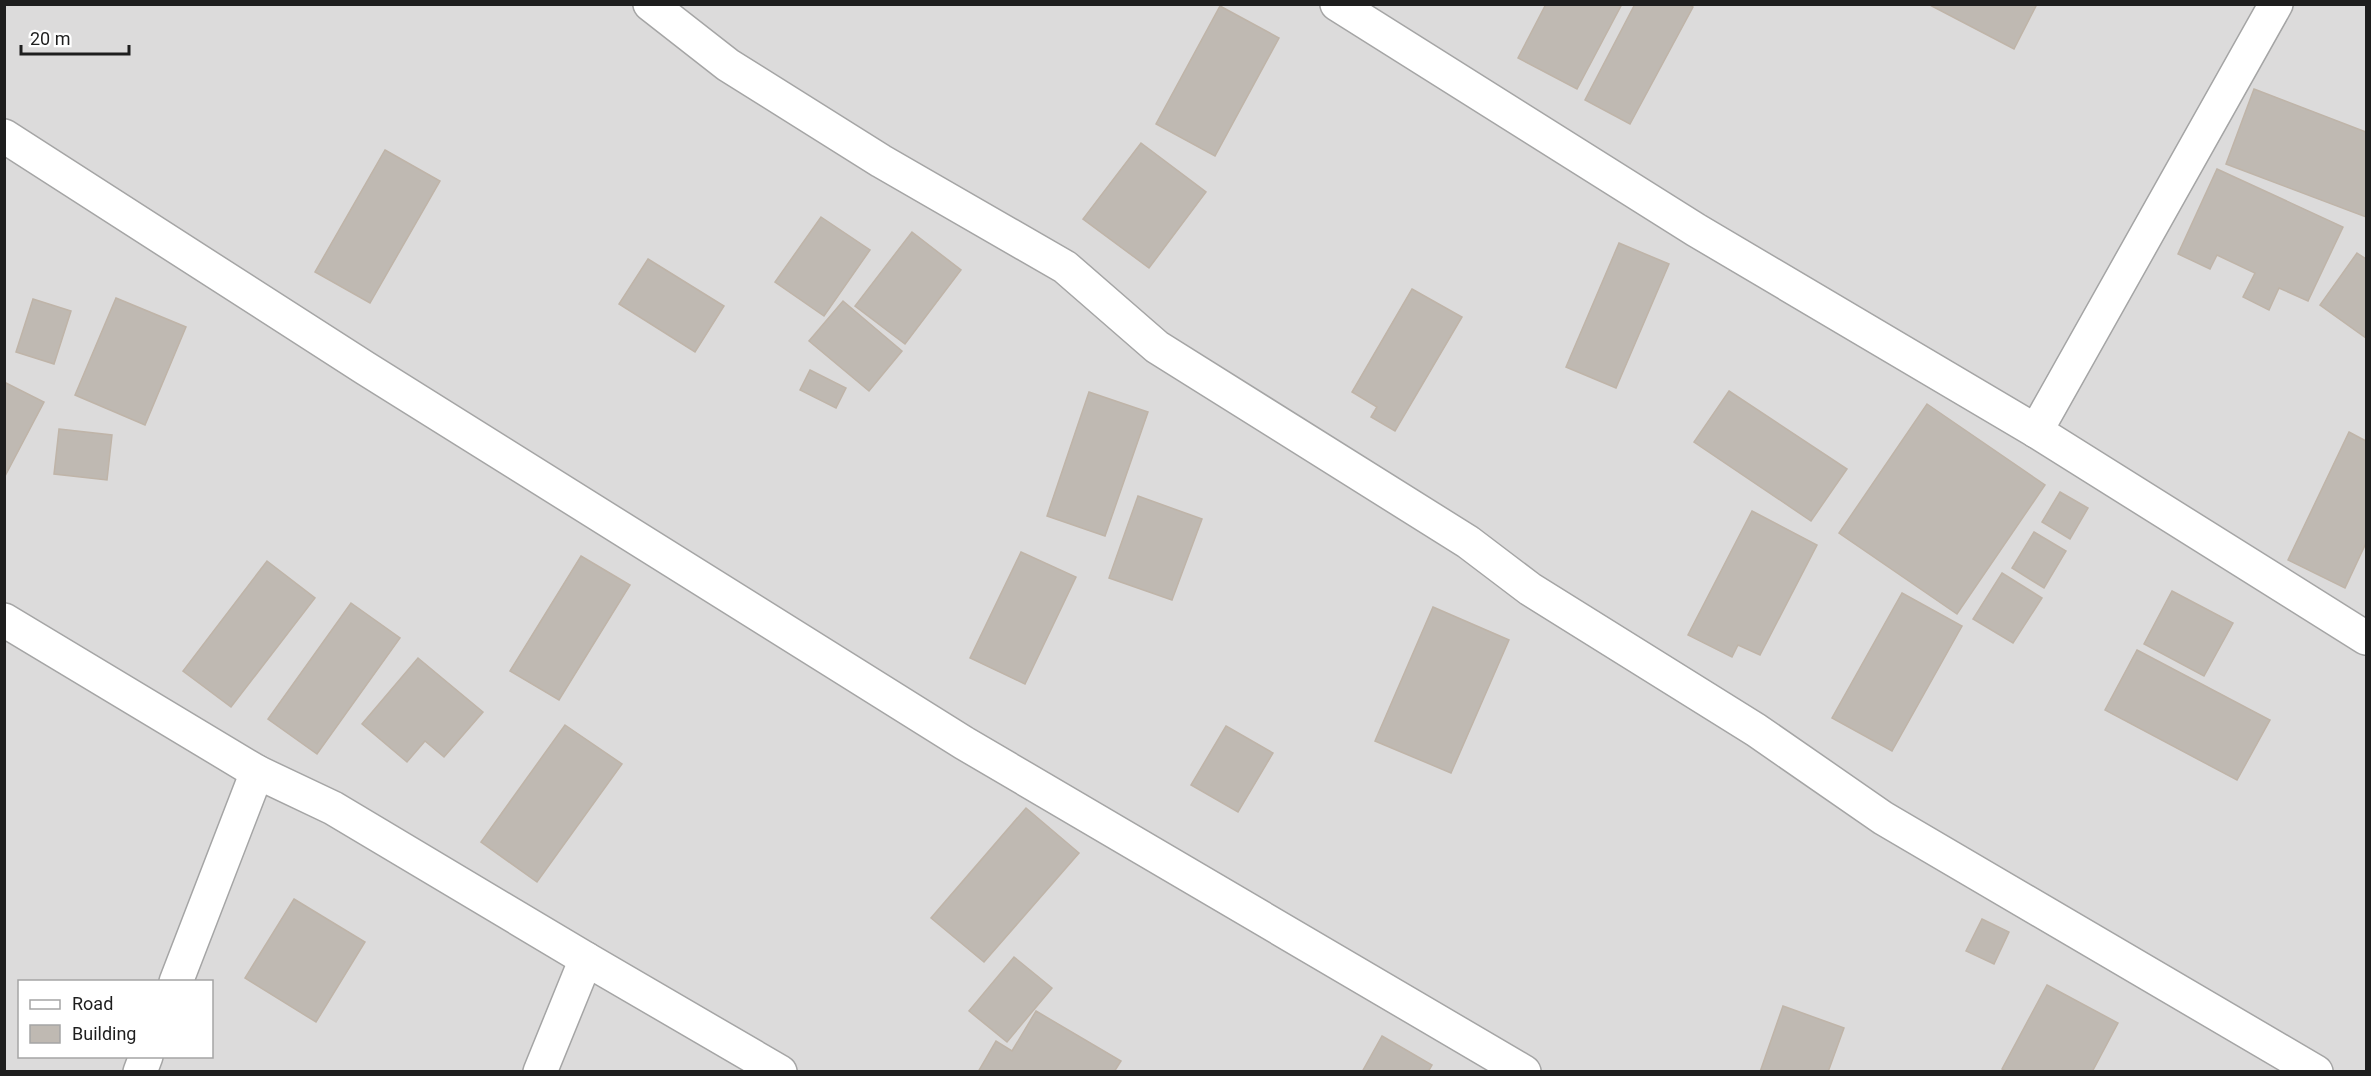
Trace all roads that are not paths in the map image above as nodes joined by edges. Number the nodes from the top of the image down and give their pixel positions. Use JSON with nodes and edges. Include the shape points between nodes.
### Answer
{"nodes":[{"id":1,"x":650,"y":4,"type":"edge"},
{"id":2,"x":1337,"y":4,"type":"edge"},
{"id":3,"x":2276,"y":4,"type":"edge"},
{"id":4,"x":4,"y":136,"type":"edge"},
{"id":5,"x":2036,"y":431,"type":"junction"},
{"id":6,"x":4,"y":620,"type":"edge"},
{"id":7,"x":2362,"y":624,"type":"edge"},
{"id":8,"x":257,"y":772,"type":"junction"},
{"id":9,"x":586,"y":959,"type":"junction"},
{"id":10,"x":176,"y":980,"type":"edge"},
{"id":11,"x":540,"y":1071,"type":"edge"},
{"id":12,"x":780,"y":1071,"type":"edge"},
{"id":13,"x":1524,"y":1071,"type":"edge"},
{"id":14,"x":2316,"y":1071,"type":"edge"}],
"edges":[{"from":1,"to":14,"type":"street","via":[[728,65],[881,161],[1065,267],[1157,347],[1468,542],[1530,588],[1756,730],[1883,818]]},
{"from":2,"to":5,"type":"street","via":[[1696,230]]},
{"from":3,"to":5,"type":"street"},
{"from":4,"to":13,"type":"street","via":[[365,368],[964,743]]},
{"from":5,"to":7,"type":"street"},
{"from":6,"to":8,"type":"street"},
{"from":8,"to":9,"type":"street","via":[[333,808]]},
{"from":8,"to":10,"type":"street"},
{"from":9,"to":11,"type":"street"},
{"from":9,"to":12,"type":"street"}]}
